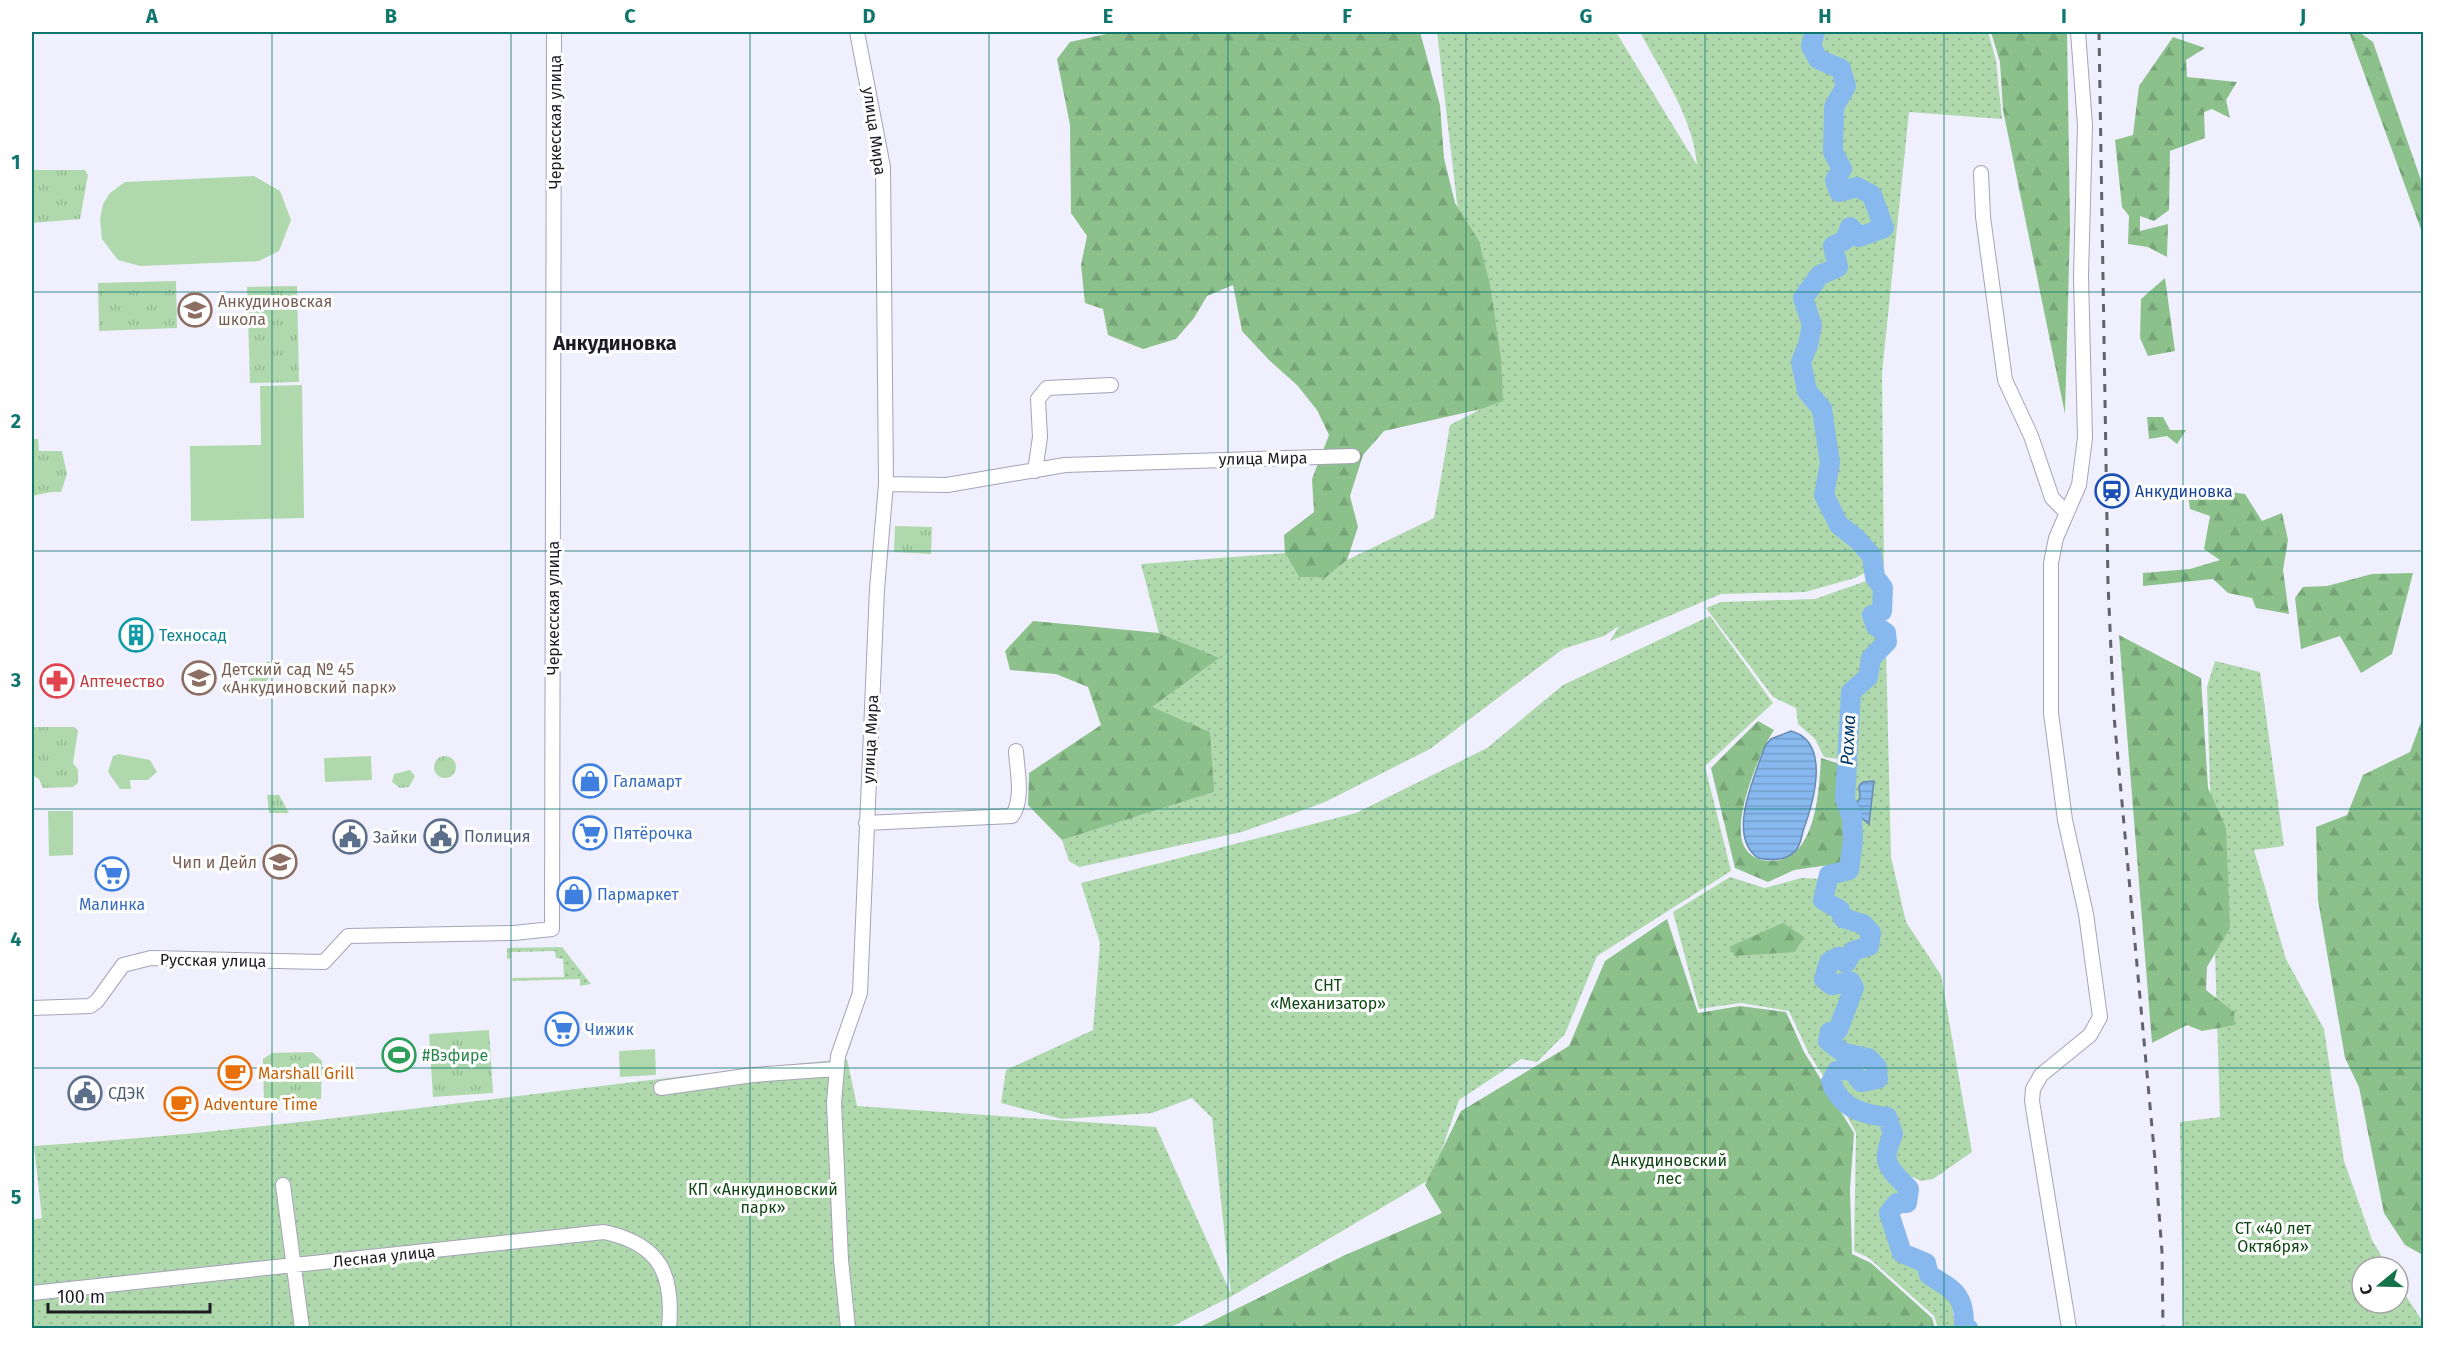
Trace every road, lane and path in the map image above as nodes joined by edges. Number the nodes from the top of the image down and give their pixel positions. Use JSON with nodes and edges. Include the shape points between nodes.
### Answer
{"nodes":[{"id":1,"x":554,"y":32,"type":"edge"},
{"id":2,"x":857,"y":32,"type":"edge"},
{"id":3,"x":2078,"y":32,"type":"edge"},
{"id":4,"x":1981,"y":174,"type":"dead end"},
{"id":5,"x":1111,"y":385,"type":"dead end"},
{"id":6,"x":1353,"y":456,"type":"dead end"},
{"id":7,"x":1035,"y":471,"type":"junction"},
{"id":8,"x":886,"y":484,"type":"junction"},
{"id":9,"x":2067,"y":513,"type":"junction"},
{"id":10,"x":1016,"y":751,"type":"dead end"},
{"id":11,"x":866,"y":823,"type":"junction"},
{"id":12,"x":309,"y":962,"type":"joint"},
{"id":13,"x":32,"y":1008,"type":"edge"},
{"id":14,"x":836,"y":1069,"type":"junction"},
{"id":15,"x":661,"y":1088,"type":"dead end"},
{"id":16,"x":283,"y":1185,"type":"dead end"},
{"id":17,"x":294,"y":1265,"type":"junction"},
{"id":18,"x":32,"y":1293,"type":"edge"},
{"id":19,"x":302,"y":1329,"type":"edge"},
{"id":20,"x":669,"y":1329,"type":"edge"},
{"id":21,"x":848,"y":1329,"type":"edge"},
{"id":22,"x":2069,"y":1329,"type":"edge"}],
"edges":[{"from":1,"to":12,"type":"street","name":"Черкесская улица","via":[[552,928],[514,933],[348,936],[324,962]]},
{"from":2,"to":8,"type":"street","name":"улица Мира","via":[[883,167]]},
{"from":3,"to":9,"type":"street","via":[[2085,125],[2081,276],[2085,438],[2079,485]]},
{"from":4,"to":9,"type":"street","via":[[2005,380],[2031,435],[2052,498]]},
{"from":5,"to":7,"type":"street","via":[[1047,388],[1042,392],[1038,399],[1040,437]]},
{"from":6,"to":7,"type":"street","name":"улица Мира","via":[[1142,461],[1065,465]]},
{"from":7,"to":8,"type":"street","name":"улица Мира","via":[[947,485]]},
{"from":8,"to":11,"type":"street","name":"улица Мира"},
{"from":9,"to":22,"type":"street","via":[[2051,563],[2051,713],[2100,1017],[2090,1035],[2041,1075],[2032,1101]]},
{"from":10,"to":11,"type":"street","via":[[1018,796],[1012,816]]},
{"from":11,"to":14,"type":"street","name":"улица Мира","via":[[860,993]]},
{"from":12,"to":13,"type":"street","name":"Русская улица","via":[[151,958],[123,965],[90,1006]]},
{"from":14,"to":15,"type":"street"},
{"from":14,"to":21,"type":"street","name":"улица Мира","via":[[841,1260]]},
{"from":16,"to":17,"type":"street"},
{"from":17,"to":18,"type":"street","name":"Лесная улица"},
{"from":17,"to":19,"type":"street"},
{"from":17,"to":20,"type":"street","name":"Лесная улица","via":[[604,1232],[627,1237],[646,1248],[660,1263],[672,1297]]}]}
